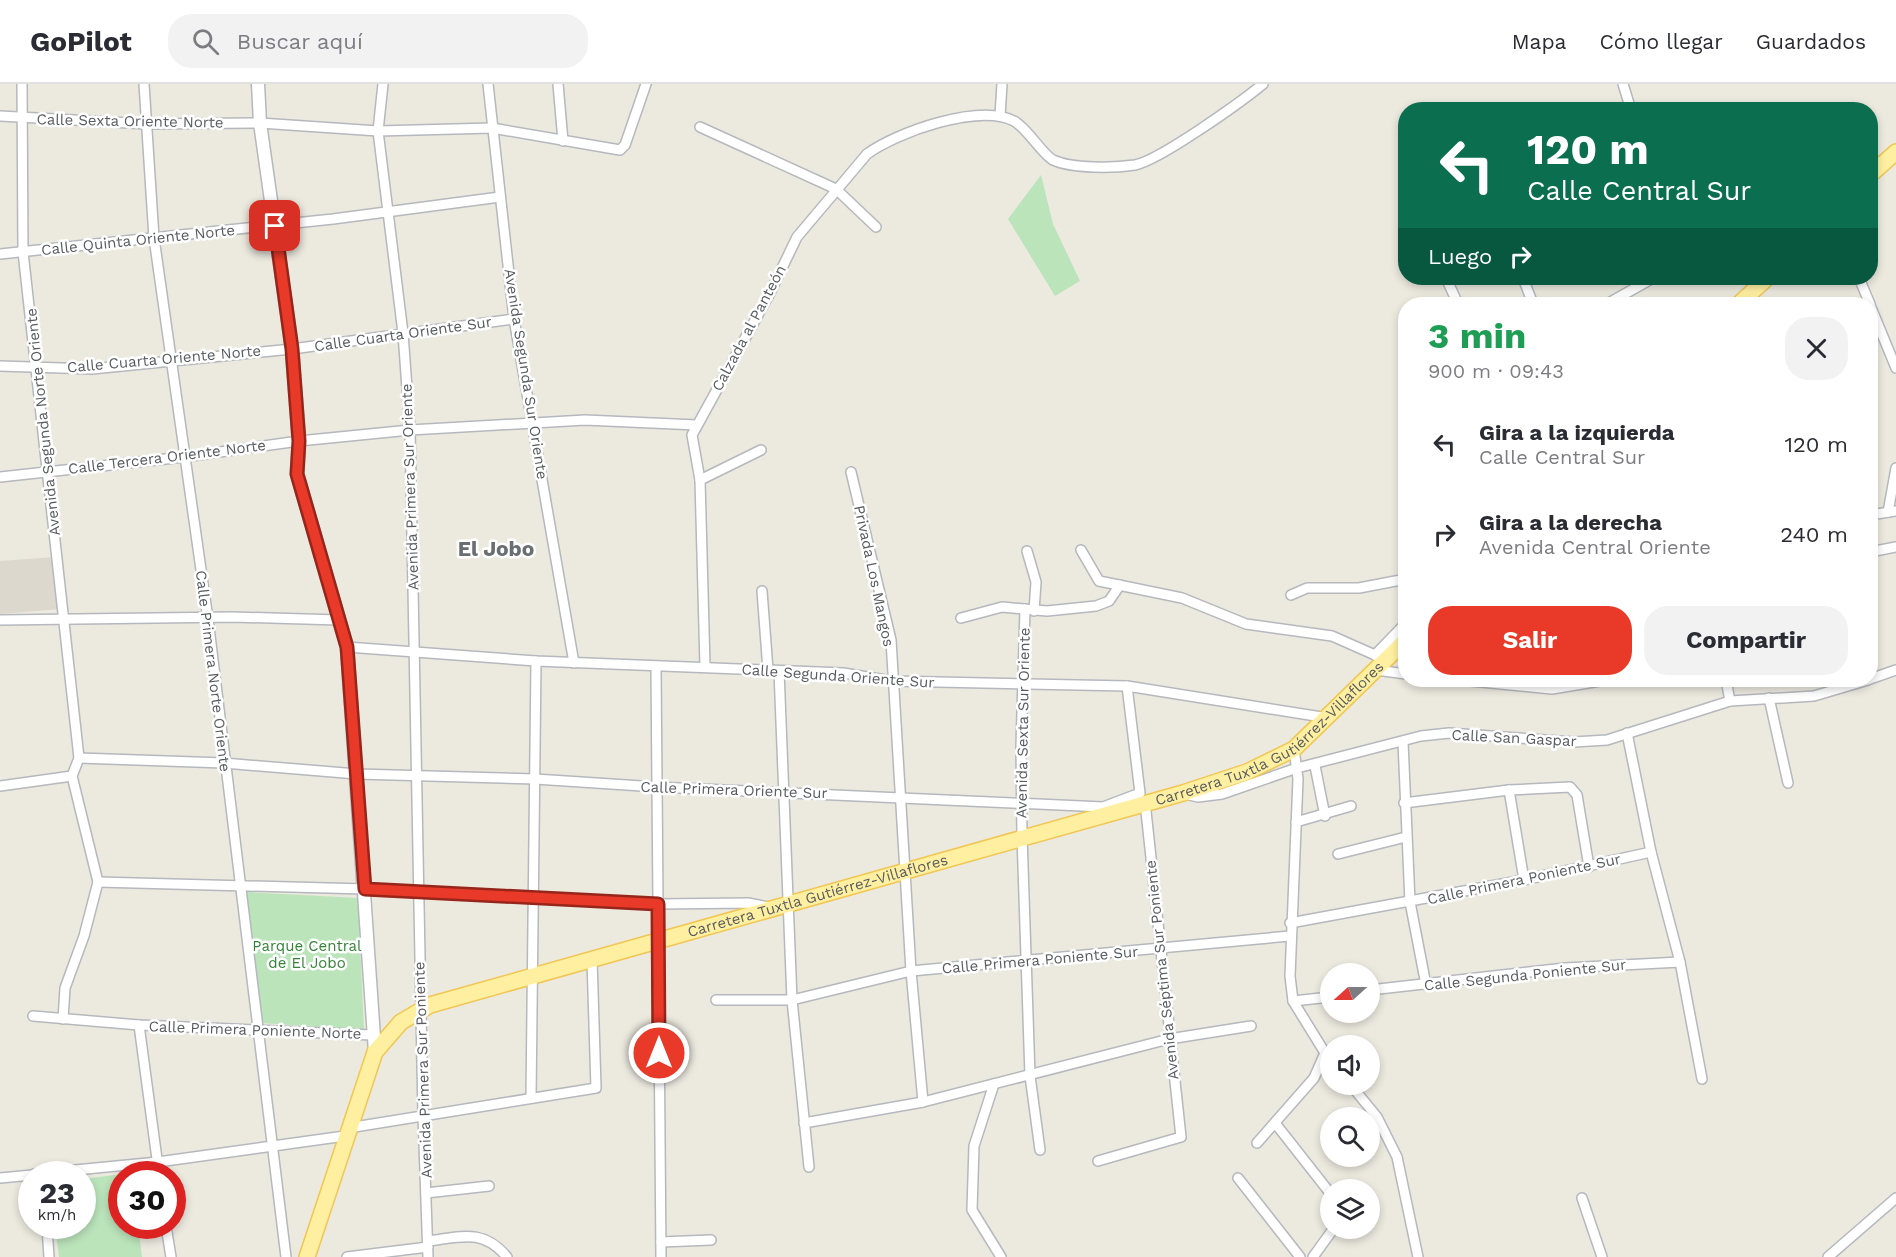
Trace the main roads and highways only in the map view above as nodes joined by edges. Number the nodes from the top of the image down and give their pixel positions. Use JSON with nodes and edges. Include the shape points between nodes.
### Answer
{"nodes":[{"id":1,"x":1896,"y":152,"type":"edge"},
{"id":2,"x":1878,"y":169,"type":"edge"},
{"id":3,"x":1759,"y":285,"type":"edge"},
{"id":4,"x":1747,"y":297,"type":"edge"},
{"id":5,"x":1398,"y":646,"type":"edge"},
{"id":6,"x":307,"y":1257,"type":"edge"}],
"edges":[{"from":1,"to":2,"type":"main road"},
{"from":3,"to":4,"type":"main road"},
{"from":5,"to":6,"type":"main road","name":"Carretera Tuxtla Gutiérrez-Villaflores","via":[[1294,749],[1247,772],[1183,793],[1143,798],[1022,837],[422,1010],[401,1022],[375,1052]]}]}
